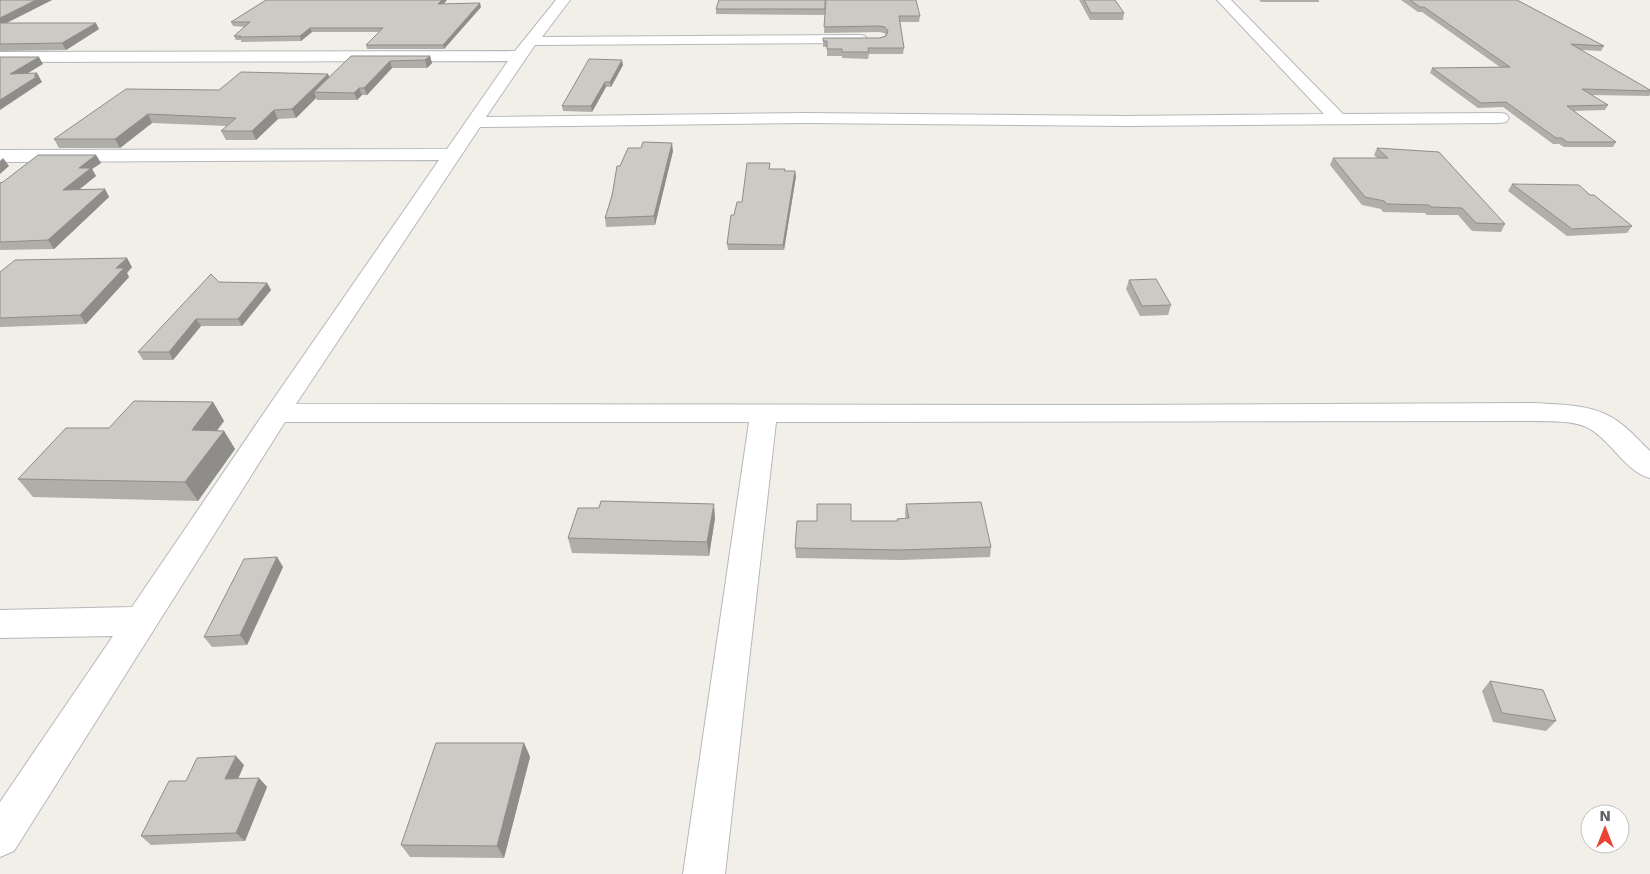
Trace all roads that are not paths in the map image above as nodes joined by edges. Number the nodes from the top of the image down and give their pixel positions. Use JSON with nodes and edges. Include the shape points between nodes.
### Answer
{"nodes":[{"id":1,"x":563,"y":0,"type":"edge"},
{"id":2,"x":1224,"y":0,"type":"edge"},
{"id":3,"x":870,"y":38,"type":"edge"},
{"id":4,"x":531,"y":41,"type":"junction"},
{"id":5,"x":519,"y":56,"type":"junction"},
{"id":6,"x":0,"y":58,"type":"edge"},
{"id":7,"x":1500,"y":118,"type":"dead end"},
{"id":8,"x":1339,"y":120,"type":"junction"},
{"id":9,"x":476,"y":122,"type":"junction"},
{"id":10,"x":452,"y":154,"type":"junction"},
{"id":11,"x":0,"y":156,"type":"edge"},
{"id":12,"x":37,"y":156,"type":"junction"},
{"id":13,"x":15,"y":174,"type":"edge"},
{"id":14,"x":277,"y":413,"type":"junction"},
{"id":15,"x":764,"y":413,"type":"junction"},
{"id":16,"x":1650,"y":468,"type":"edge"},
{"id":17,"x":141,"y":621,"type":"junction"},
{"id":18,"x":0,"y":624,"type":"edge"},
{"id":19,"x":0,"y":837,"type":"edge"},
{"id":20,"x":704,"y":874,"type":"edge"}],
"edges":[{"from":1,"to":4,"type":"street"},
{"from":2,"to":8,"type":"street"},
{"from":3,"to":4,"type":"street"},
{"from":4,"to":5,"type":"street"},
{"from":5,"to":6,"type":"street"},
{"from":5,"to":9,"type":"street"},
{"from":7,"to":8,"type":"street"},
{"from":8,"to":9,"type":"street","via":[[806,118]]},
{"from":9,"to":10,"type":"street"},
{"from":10,"to":12,"type":"street"},
{"from":10,"to":14,"type":"street"},
{"from":11,"to":12,"type":"street"},
{"from":12,"to":13,"type":"street"},
{"from":14,"to":15,"type":"street"},
{"from":14,"to":17,"type":"street"},
{"from":15,"to":16,"type":"street","via":[[1440,411],[1570,414],[1599,422]]},
{"from":15,"to":20,"type":"street"},
{"from":17,"to":18,"type":"street"},
{"from":17,"to":19,"type":"street"}]}
